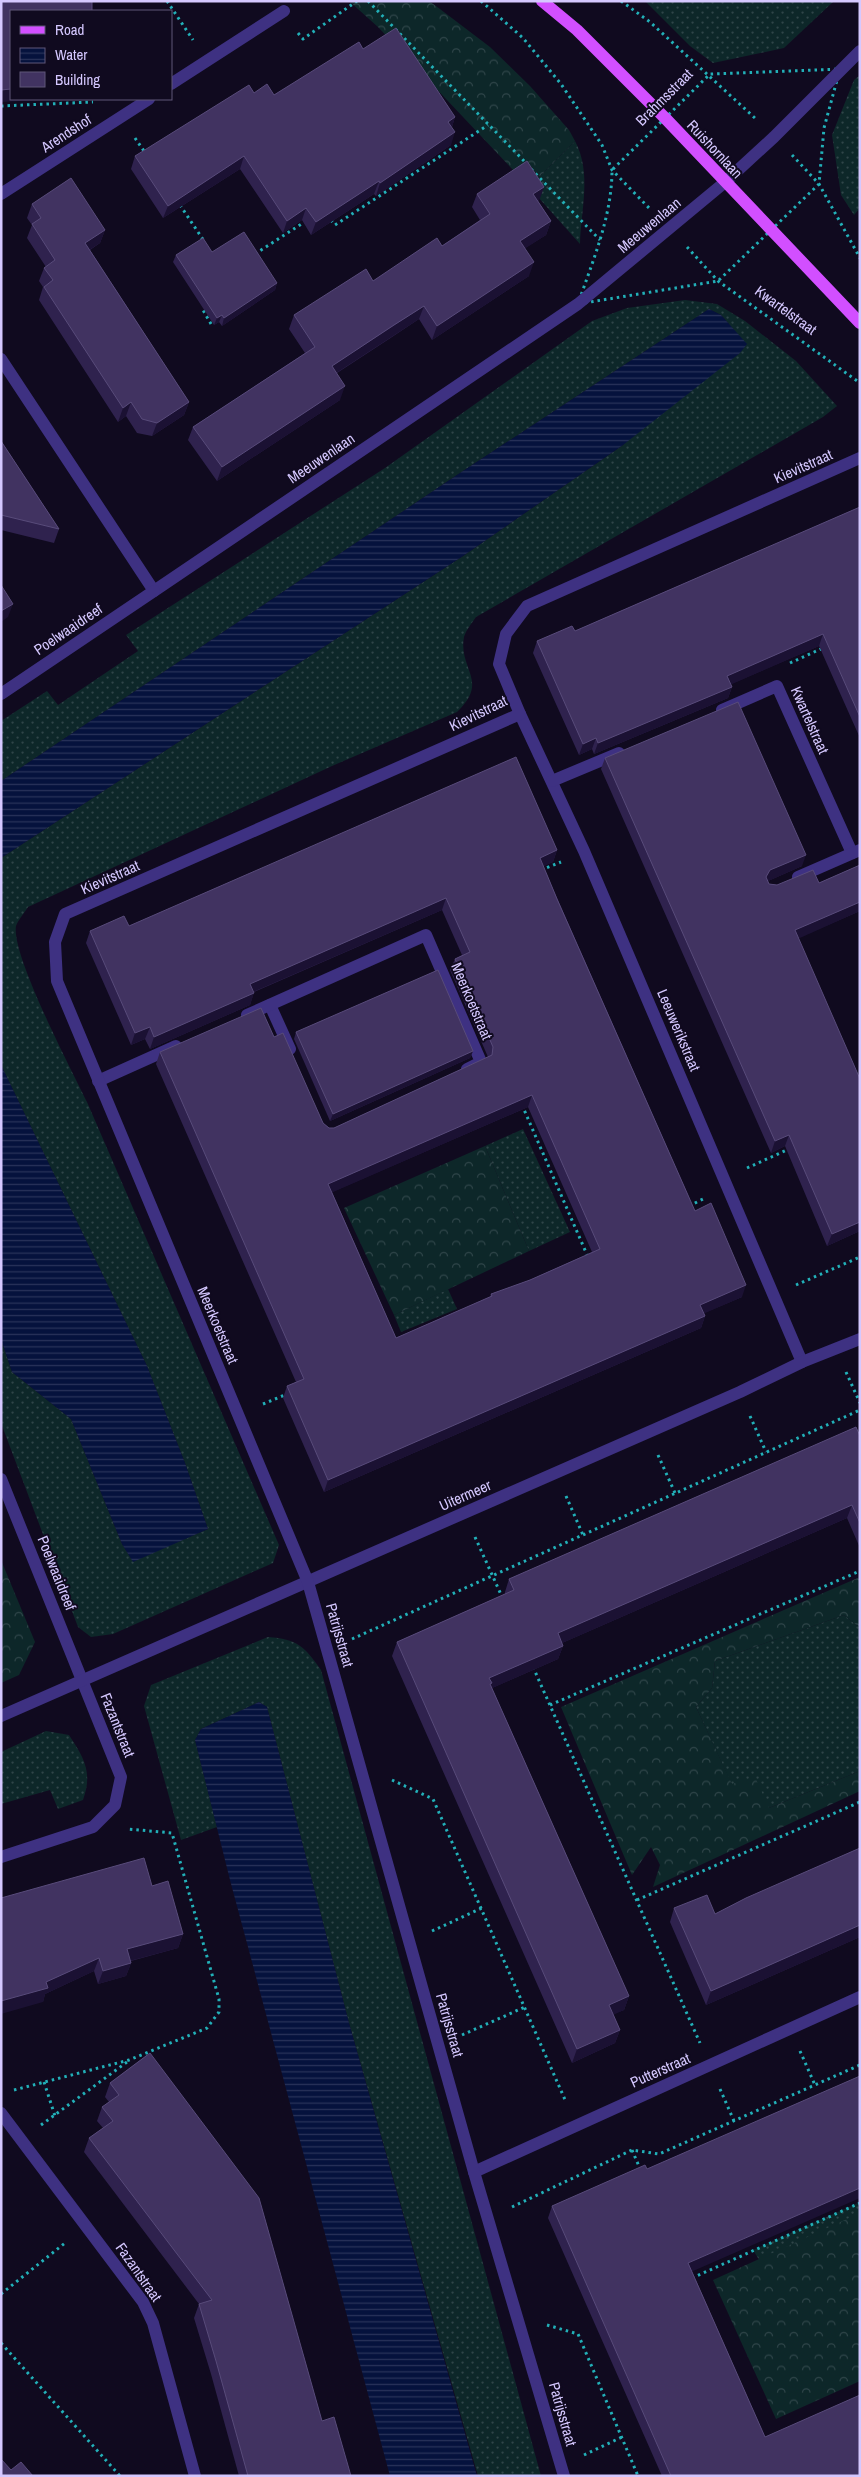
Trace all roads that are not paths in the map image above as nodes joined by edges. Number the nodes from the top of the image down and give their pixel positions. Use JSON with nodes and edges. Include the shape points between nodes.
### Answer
{"nodes":[{"id":1,"x":542,"y":1,"type":"edge"},
{"id":2,"x":284,"y":11,"type":"road end"},
{"id":3,"x":860,"y":51,"type":"edge"},
{"id":4,"x":172,"y":83,"type":"edge"},
{"id":5,"x":147,"y":100,"type":"edge"},
{"id":6,"x":724,"y":182,"type":"junction"},
{"id":7,"x":1,"y":194,"type":"edge"},
{"id":8,"x":860,"y":323,"type":"edge"},
{"id":9,"x":1,"y":359,"type":"edge"},
{"id":10,"x":860,"y":458,"type":"edge"},
{"id":11,"x":154,"y":591,"type":"junction"},
{"id":12,"x":1,"y":694,"type":"edge"},
{"id":13,"x":714,"y":713,"type":"edge"},
{"id":14,"x":520,"y":714,"type":"junction"},
{"id":15,"x":633,"y":747,"type":"edge"},
{"id":16,"x":552,"y":781,"type":"junction"},
{"id":17,"x":856,"y":852,"type":"edge"},
{"id":18,"x":788,"y":881,"type":"edge"},
{"id":19,"x":55,"y":942,"type":"joint"},
{"id":20,"x":270,"y":1004,"type":"junction"},
{"id":21,"x":234,"y":1021,"type":"edge"},
{"id":22,"x":189,"y":1041,"type":"edge"},
{"id":23,"x":294,"y":1059,"type":"edge"},
{"id":24,"x":454,"y":1075,"type":"edge"},
{"id":25,"x":98,"y":1081,"type":"junction"},
{"id":26,"x":860,"y":1339,"type":"edge"},
{"id":27,"x":802,"y":1362,"type":"junction"},
{"id":28,"x":1,"y":1479,"type":"edge"},
{"id":29,"x":308,"y":1582,"type":"junction"},
{"id":30,"x":82,"y":1679,"type":"junction"},
{"id":31,"x":1,"y":1716,"type":"edge"},
{"id":32,"x":1,"y":1856,"type":"edge"},
{"id":33,"x":860,"y":1998,"type":"edge"},
{"id":34,"x":1,"y":2113,"type":"edge"},
{"id":35,"x":474,"y":2172,"type":"junction"},
{"id":36,"x":563,"y":2471,"type":"edge"},
{"id":37,"x":195,"y":2476,"type":"edge"}],
"edges":[{"from":1,"to":6,"type":"main road","name":"Ruishornlaan","via":[[577,30]]},
{"from":2,"to":4,"type":"street"},
{"from":3,"to":6,"type":"street"},
{"from":5,"to":7,"type":"street","name":"Arendshof"},
{"from":6,"to":8,"type":"main road","name":"Ruishornlaan"},
{"from":6,"to":11,"type":"street","name":"Meeuwenlaan","via":[[578,304]]},
{"from":9,"to":11,"type":"street"},
{"from":10,"to":14,"type":"street","name":"Kievitstraat","via":[[527,606],[506,634],[499,664]]},
{"from":11,"to":12,"type":"street","name":"Poelwaaidreef"},
{"from":13,"to":17,"type":"street","name":"Kwartelstraat","via":[[777,686]]},
{"from":14,"to":16,"type":"street","name":"Leeuwerikstraat"},
{"from":14,"to":19,"type":"street","name":"Kievitstraat","via":[[65,914]]},
{"from":15,"to":16,"type":"street"},
{"from":16,"to":27,"type":"street","name":"Leeuwerikstraat"},
{"from":17,"to":18,"type":"street","name":"Kwartelstraat"},
{"from":19,"to":25,"type":"street","name":"Meerkoetstraat","via":[[57,981]]},
{"from":20,"to":21,"type":"street","name":"Meerkoetstraat"},
{"from":20,"to":23,"type":"street"},
{"from":20,"to":24,"type":"street","name":"Meerkoetstraat","via":[[426,935],[481,1062]]},
{"from":22,"to":25,"type":"street"},
{"from":25,"to":29,"type":"street","name":"Meerkoetstraat"},
{"from":26,"to":27,"type":"street","name":"Uitermeer"},
{"from":27,"to":29,"type":"street","name":"Uitermeer"},
{"from":28,"to":30,"type":"street","name":"Poelwaaidreef"},
{"from":29,"to":30,"type":"street","name":"Uitermeer"},
{"from":29,"to":35,"type":"street","name":"Patrijsstraat"},
{"from":30,"to":31,"type":"street","name":"Uitermeer"},
{"from":30,"to":32,"type":"street","name":"Fazantstraat","via":[[121,1777],[115,1805],[93,1827]]},
{"from":33,"to":35,"type":"street","name":"Putterstraat"},
{"from":34,"to":37,"type":"street","name":"Fazantstraat","via":[[143,2302],[153,2323]]},
{"from":35,"to":36,"type":"street","name":"Patrijsstraat"}]}
